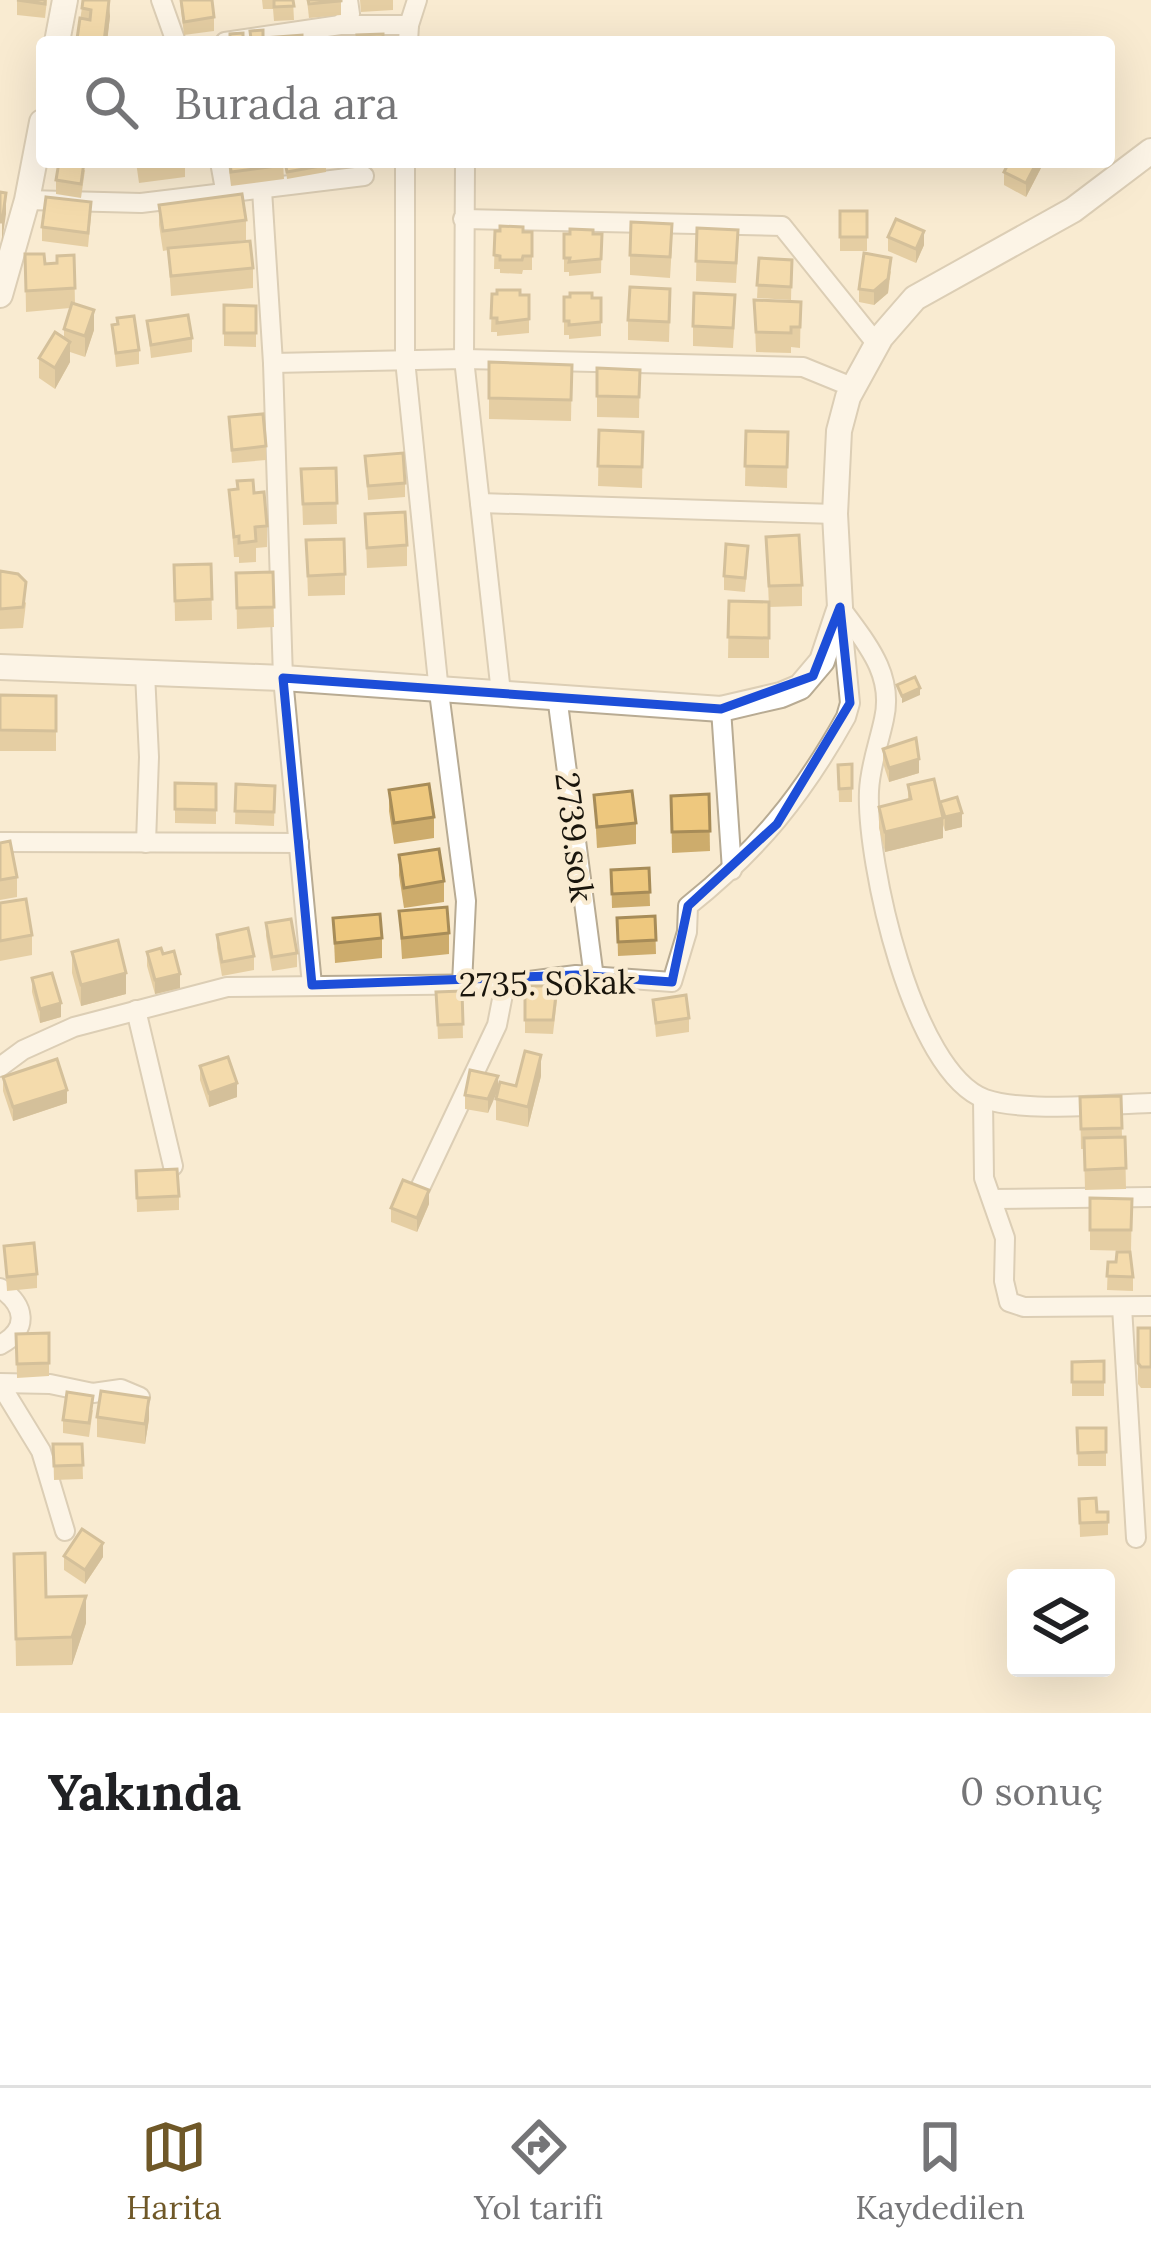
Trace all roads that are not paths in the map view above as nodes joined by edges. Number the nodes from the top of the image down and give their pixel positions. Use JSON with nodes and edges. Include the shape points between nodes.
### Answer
{"nodes":[{"id":1,"x":65,"y":0,"type":"edge"},
{"id":2,"x":348,"y":0,"type":"edge"},
{"id":3,"x":417,"y":0,"type":"edge"},
{"id":4,"x":168,"y":6,"type":"edge"},
{"id":5,"x":340,"y":25,"type":"junction"},
{"id":6,"x":408,"y":33,"type":"edge"},
{"id":7,"x":58,"y":36,"type":"edge"},
{"id":8,"x":175,"y":36,"type":"edge"},
{"id":9,"x":266,"y":36,"type":"edge"},
{"id":10,"x":1151,"y":151,"type":"edge"},
{"id":11,"x":36,"y":153,"type":"edge"},
{"id":12,"x":221,"y":168,"type":"edge"},
{"id":13,"x":405,"y":168,"type":"edge"},
{"id":14,"x":465,"y":168,"type":"edge"},
{"id":15,"x":364,"y":176,"type":"dead end"},
{"id":16,"x":262,"y":190,"type":"junction"},
{"id":17,"x":226,"y":195,"type":"junction"},
{"id":18,"x":27,"y":200,"type":"junction"},
{"id":19,"x":463,"y":219,"type":"junction"},
{"id":20,"x":0,"y":293,"type":"edge"},
{"id":21,"x":876,"y":344,"type":"junction"},
{"id":22,"x":464,"y":359,"type":"junction"},
{"id":23,"x":405,"y":360,"type":"junction"},
{"id":24,"x":273,"y":363,"type":"junction"},
{"id":25,"x":852,"y":387,"type":"junction"},
{"id":26,"x":480,"y":502,"type":"junction"},
{"id":27,"x":835,"y":514,"type":"junction"},
{"id":28,"x":840,"y":608,"type":"junction"},
{"id":29,"x":0,"y":667,"type":"edge"},
{"id":30,"x":145,"y":673,"type":"junction"},
{"id":31,"x":283,"y":678,"type":"junction"},
{"id":32,"x":439,"y":692,"type":"junction"},
{"id":33,"x":501,"y":693,"type":"junction"},
{"id":34,"x":557,"y":696,"type":"junction"},
{"id":35,"x":721,"y":709,"type":"junction"},
{"id":36,"x":0,"y":842,"type":"edge"},
{"id":37,"x":299,"y":843,"type":"junction"},
{"id":38,"x":146,"y":844,"type":"junction"},
{"id":39,"x":732,"y":870,"type":"junction"},
{"id":40,"x":593,"y":978,"type":"junction"},
{"id":41,"x":462,"y":984,"type":"junction"},
{"id":42,"x":505,"y":984,"type":"junction"},
{"id":43,"x":312,"y":985,"type":"junction"},
{"id":44,"x":136,"y":1010,"type":"junction"},
{"id":45,"x":0,"y":1067,"type":"edge"},
{"id":46,"x":983,"y":1099,"type":"junction"},
{"id":47,"x":1151,"y":1103,"type":"edge"},
{"id":48,"x":172,"y":1166,"type":"edge"},
{"id":49,"x":420,"y":1188,"type":"edge"},
{"id":50,"x":1151,"y":1197,"type":"edge"},
{"id":51,"x":992,"y":1199,"type":"junction"},
{"id":52,"x":0,"y":1288,"type":"edge"},
{"id":53,"x":1151,"y":1306,"type":"edge"},
{"id":54,"x":1121,"y":1307,"type":"junction"},
{"id":55,"x":0,"y":1345,"type":"edge"},
{"id":56,"x":0,"y":1384,"type":"edge"},
{"id":57,"x":140,"y":1397,"type":"edge"},
{"id":58,"x":64,"y":1531,"type":"dead end"},
{"id":59,"x":1136,"y":1538,"type":"dead end"}],
"edges":[{"from":1,"to":7,"type":"street"},
{"from":2,"to":5,"type":"street","via":[[350,14]]},
{"from":3,"to":6,"type":"street"},
{"from":4,"to":8,"type":"street"},
{"from":5,"to":6,"type":"street"},
{"from":5,"to":9,"type":"street"},
{"from":10,"to":21,"type":"street","via":[[1058,220],[915,298]]},
{"from":11,"to":18,"type":"street"},
{"from":12,"to":17,"type":"street"},
{"from":13,"to":23,"type":"street"},
{"from":14,"to":19,"type":"street"},
{"from":15,"to":16,"type":"street"},
{"from":16,"to":17,"type":"street"},
{"from":16,"to":24,"type":"street"},
{"from":17,"to":18,"type":"street"},
{"from":18,"to":20,"type":"street"},
{"from":19,"to":21,"type":"street","via":[[782,226]]},
{"from":19,"to":22,"type":"street"},
{"from":21,"to":25,"type":"street"},
{"from":22,"to":23,"type":"street"},
{"from":22,"to":25,"type":"street","via":[[803,367]]},
{"from":22,"to":26,"type":"street"},
{"from":23,"to":24,"type":"street"},
{"from":23,"to":32,"type":"street"},
{"from":24,"to":31,"type":"street"},
{"from":25,"to":27,"type":"street","via":[[839,431]]},
{"from":26,"to":27,"type":"street"},
{"from":26,"to":33,"type":"street"},
{"from":27,"to":28,"type":"street"},
{"from":28,"to":35,"type":"street","via":[[813,676],[781,695]]},
{"from":28,"to":39,"type":"street","name":"2735. Sokak","via":[[846,717],[800,795]]},
{"from":28,"to":46,"type":"street","via":[[885,684],[868,796],[896,960],[940,1057]]},
{"from":29,"to":30,"type":"street"},
{"from":30,"to":31,"type":"street"},
{"from":30,"to":38,"type":"street"},
{"from":31,"to":32,"type":"street"},
{"from":31,"to":37,"type":"street"},
{"from":32,"to":33,"type":"street"},
{"from":32,"to":41,"type":"street","via":[[466,901]]},
{"from":33,"to":34,"type":"street"},
{"from":34,"to":35,"type":"street"},
{"from":34,"to":40,"type":"street","name":"2739.sok"},
{"from":35,"to":39,"type":"street"},
{"from":36,"to":38,"type":"street"},
{"from":37,"to":38,"type":"street"},
{"from":37,"to":43,"type":"street"},
{"from":39,"to":40,"type":"street","name":"2735. Sokak","via":[[688,906],[672,982]]},
{"from":40,"to":42,"type":"street","name":"2735. Sokak"},
{"from":41,"to":42,"type":"street","name":"2735. Sokak"},
{"from":41,"to":43,"type":"street","name":"2735. Sokak"},
{"from":42,"to":49,"type":"street","via":[[497,1025]]},
{"from":43,"to":44,"type":"street","name":"2735. Sokak","via":[[227,987]]},
{"from":44,"to":45,"type":"street","name":"2735. Sokak","via":[[45,1038]]},
{"from":44,"to":48,"type":"street"},
{"from":46,"to":47,"type":"street"},
{"from":46,"to":51,"type":"street"},
{"from":50,"to":51,"type":"street"},
{"from":51,"to":54,"type":"street","via":[[1005,1238],[1010,1302]]},
{"from":52,"to":55,"type":"street","via":[[23,1321]]},
{"from":53,"to":54,"type":"street"},
{"from":54,"to":59,"type":"street"},
{"from":56,"to":57,"type":"street","via":[[122,1389]]},
{"from":56,"to":58,"type":"street","via":[[41,1451]]}]}
